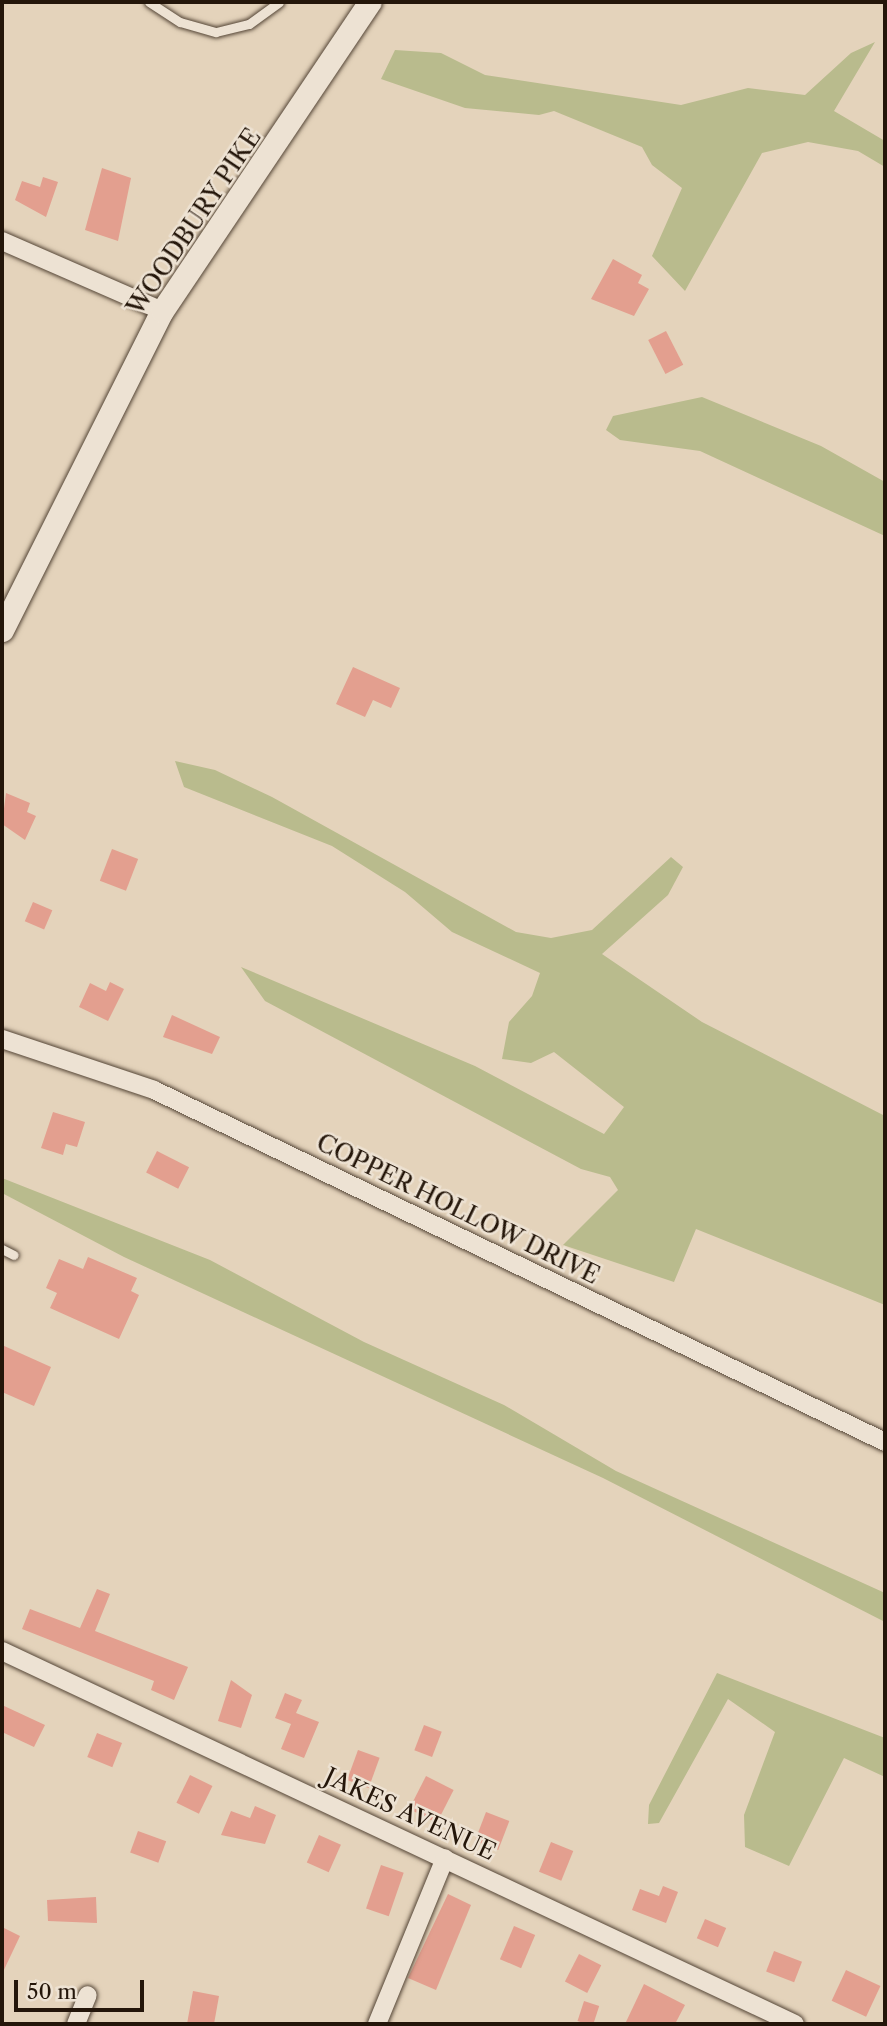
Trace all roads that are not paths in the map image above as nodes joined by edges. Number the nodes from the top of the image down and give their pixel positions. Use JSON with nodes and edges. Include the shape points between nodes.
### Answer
{"nodes":[{"id":1,"x":149,"y":2,"type":"edge"},
{"id":2,"x":279,"y":2,"type":"edge"},
{"id":3,"x":370,"y":2,"type":"edge"},
{"id":4,"x":2,"y":240,"type":"edge"},
{"id":5,"x":162,"y":311,"type":"junction"},
{"id":6,"x":2,"y":630,"type":"edge"},
{"id":7,"x":2,"y":1039,"type":"edge"},
{"id":8,"x":2,"y":1249,"type":"edge"},
{"id":9,"x":14,"y":1255,"type":"dead end"},
{"id":10,"x":885,"y":1442,"type":"edge"},
{"id":11,"x":2,"y":1651,"type":"edge"},
{"id":12,"x":445,"y":1858,"type":"junction"},
{"id":13,"x":88,"y":1995,"type":"dead end"},
{"id":14,"x":76,"y":2024,"type":"edge"},
{"id":15,"x":377,"y":2024,"type":"edge"},
{"id":16,"x":795,"y":2024,"type":"edge"}],
"edges":[{"from":1,"to":2,"type":"lane","via":[[180,22],[216,32],[250,24]]},
{"from":3,"to":5,"type":"street","name":"WOODBURY PIKE"},
{"from":4,"to":5,"type":"street"},
{"from":5,"to":6,"type":"street","name":"WOODBURY PIKE"},
{"from":7,"to":10,"type":"street","name":"COPPER HOLLOW DRIVE","via":[[154,1090]]},
{"from":8,"to":9,"type":"lane"},
{"from":11,"to":12,"type":"street","name":"JAKES AVENUE"},
{"from":12,"to":15,"type":"street"},
{"from":12,"to":16,"type":"street","name":"JAKES AVENUE"},
{"from":13,"to":14,"type":"street"}]}
